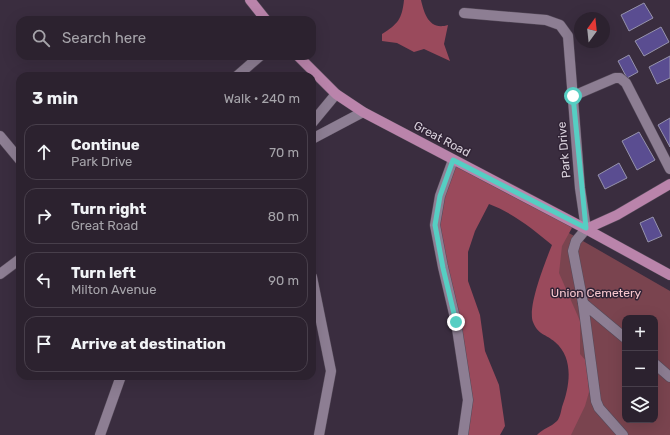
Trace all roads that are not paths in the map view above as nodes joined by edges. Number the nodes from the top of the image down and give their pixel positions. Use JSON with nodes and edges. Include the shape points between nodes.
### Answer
{"nodes":[{"id":1,"x":250,"y":0,"type":"edge"},
{"id":2,"x":464,"y":14,"type":"dead end"},
{"id":3,"x":263,"y":16,"type":"edge"},
{"id":4,"x":255,"y":60,"type":"edge"},
{"id":5,"x":302,"y":60,"type":"edge"},
{"id":6,"x":242,"y":72,"type":"edge"},
{"id":7,"x":314,"y":72,"type":"edge"},
{"id":8,"x":316,"y":74,"type":"edge"},
{"id":9,"x":336,"y":94,"type":"junction"},
{"id":10,"x":573,"y":96,"type":"junction"},
{"id":11,"x":363,"y":112,"type":"junction"},
{"id":12,"x":316,"y":118,"type":"edge"},
{"id":13,"x":0,"y":136,"type":"edge"},
{"id":14,"x":316,"y":137,"type":"edge"},
{"id":15,"x":16,"y":155,"type":"edge"},
{"id":16,"x":453,"y":160,"type":"junction"},
{"id":17,"x":670,"y":169,"type":"edge"},
{"id":18,"x":670,"y":184,"type":"edge"},
{"id":19,"x":586,"y":228,"type":"junction"},
{"id":20,"x":16,"y":262,"type":"edge"},
{"id":21,"x":0,"y":274,"type":"edge"},
{"id":22,"x":670,"y":275,"type":"edge"},
{"id":23,"x":316,"y":297,"type":"edge"},
{"id":24,"x":583,"y":303,"type":"junction"},
{"id":25,"x":622,"y":336,"type":"edge"},
{"id":26,"x":658,"y":367,"type":"edge"},
{"id":27,"x":670,"y":377,"type":"edge"},
{"id":28,"x":120,"y":380,"type":"edge"},
{"id":29,"x":100,"y":435,"type":"edge"},
{"id":30,"x":319,"y":435,"type":"edge"},
{"id":31,"x":463,"y":435,"type":"edge"},
{"id":32,"x":622,"y":435,"type":"edge"}],
"edges":[{"from":1,"to":3,"type":"main road"},
{"from":2,"to":10,"type":"street","name":"Park Drive","via":[[546,20],[560,25],[568,36]]},
{"from":4,"to":6,"type":"street"},
{"from":5,"to":7,"type":"main road","name":"Great Road"},
{"from":8,"to":9,"type":"main road","name":"Great Road"},
{"from":9,"to":11,"type":"main road","name":"Great Road"},
{"from":9,"to":12,"type":"street"},
{"from":10,"to":17,"type":"street","via":[[620,78],[626,83]]},
{"from":10,"to":19,"type":"street","name":"Park Drive"},
{"from":11,"to":14,"type":"street"},
{"from":11,"to":16,"type":"main road","name":"Great Road"},
{"from":13,"to":15,"type":"street"},
{"from":16,"to":19,"type":"main road","name":"Great Road"},
{"from":16,"to":31,"type":"street","via":[[440,196],[435,225],[456,322],[468,400]]},
{"from":18,"to":19,"type":"main road","via":[[617,215]]},
{"from":19,"to":22,"type":"main road","name":"Great Road"},
{"from":19,"to":24,"type":"street","via":[[573,250]]},
{"from":20,"to":21,"type":"street"},
{"from":23,"to":30,"type":"street","via":[[331,372]]},
{"from":24,"to":25,"type":"street"},
{"from":24,"to":32,"type":"street","via":[[596,401]]},
{"from":26,"to":27,"type":"street"},
{"from":28,"to":29,"type":"street"}]}
